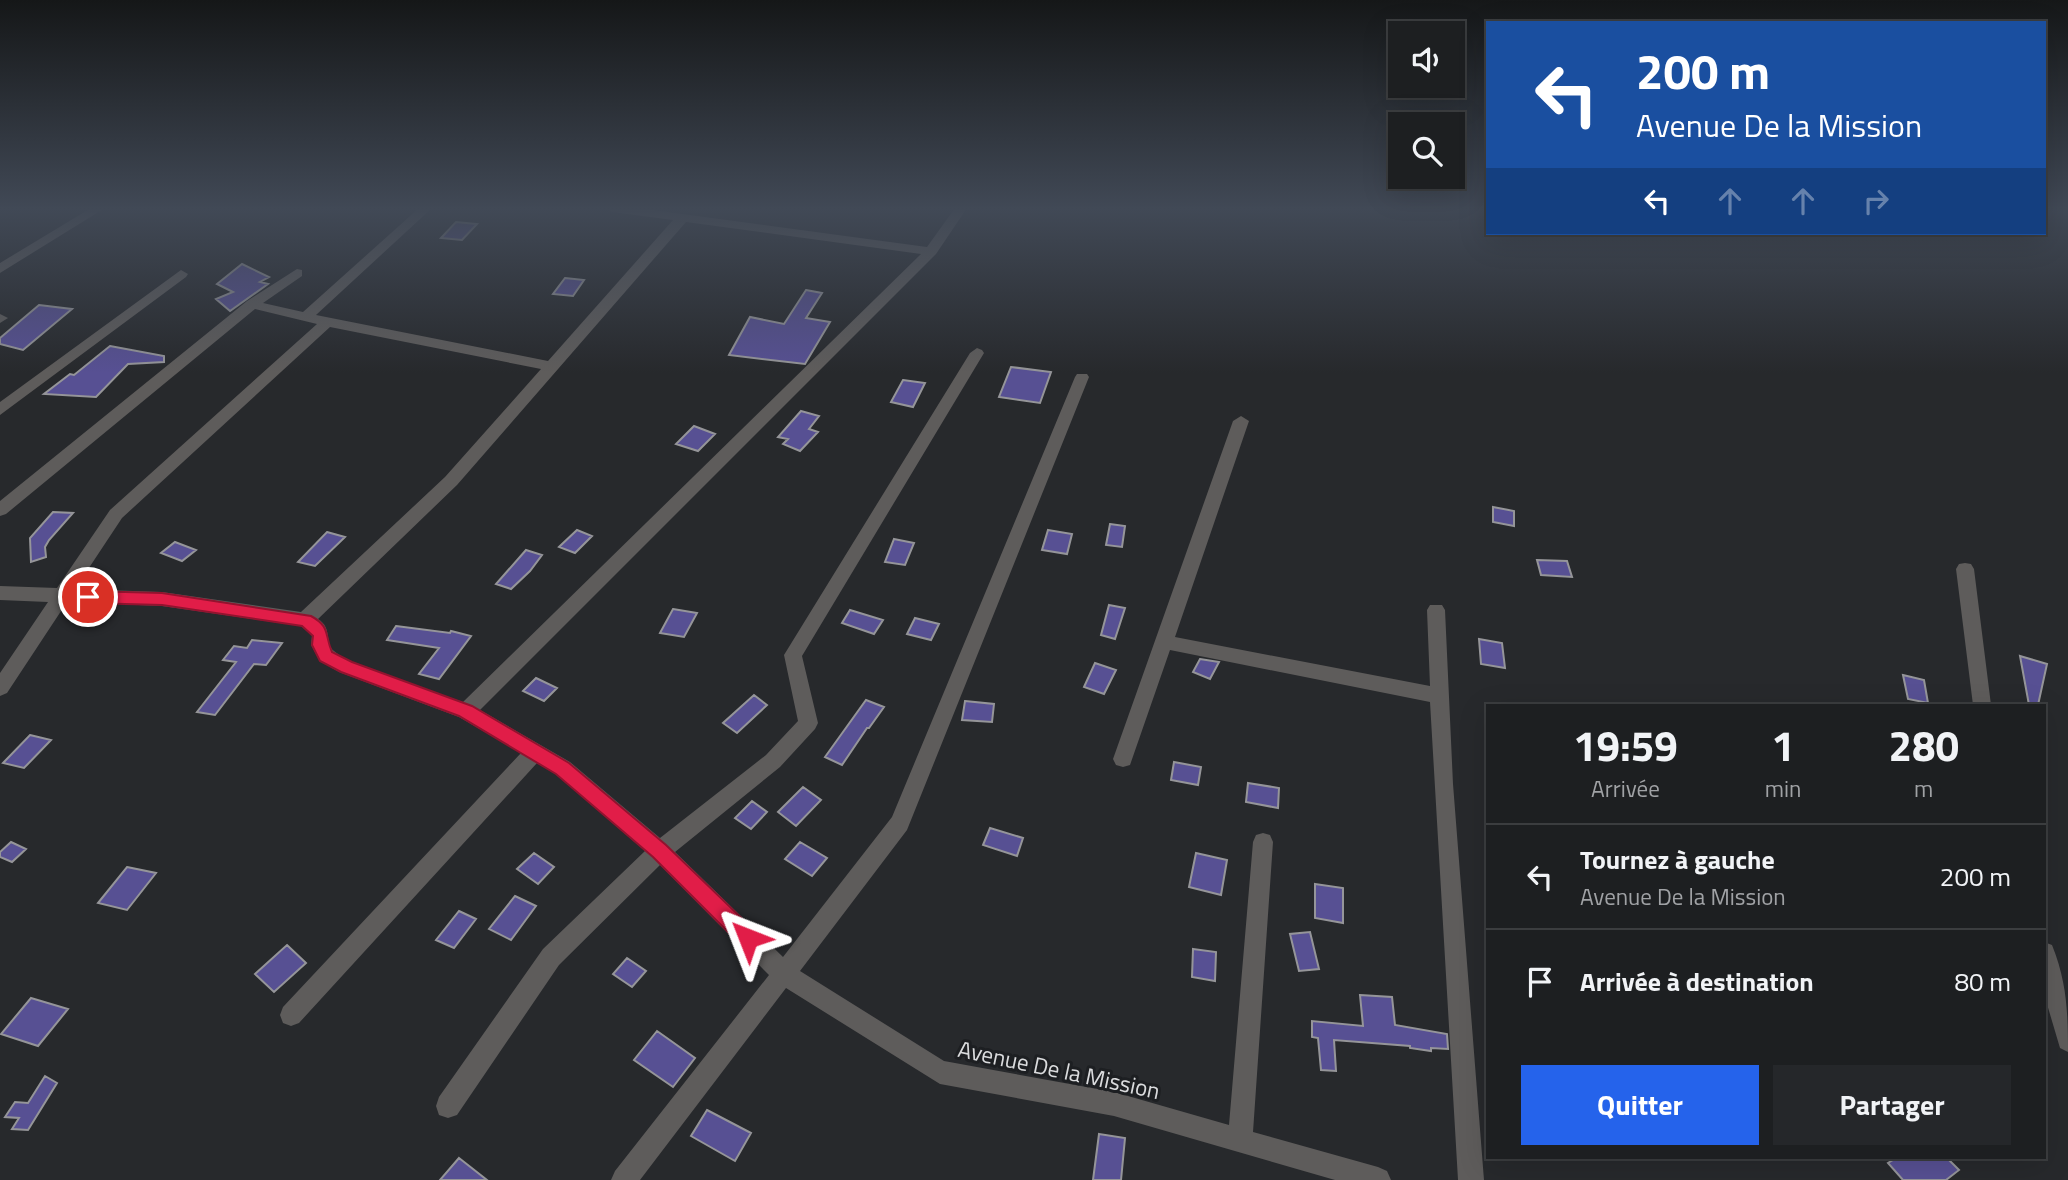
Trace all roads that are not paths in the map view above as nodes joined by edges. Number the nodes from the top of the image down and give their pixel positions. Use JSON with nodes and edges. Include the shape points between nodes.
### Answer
{"nodes":[{"id":1,"x":365,"y":263,"type":"edge"},
{"id":2,"x":643,"y":263,"type":"edge"},
{"id":3,"x":919,"y":263,"type":"edge"},
{"id":4,"x":297,"y":273,"type":"dead end"},
{"id":5,"x":181,"y":274,"type":"dead end"},
{"id":6,"x":252,"y":304,"type":"junction"},
{"id":7,"x":306,"y":317,"type":"junction"},
{"id":8,"x":327,"y":322,"type":"junction"},
{"id":9,"x":978,"y":353,"type":"dead end"},
{"id":10,"x":552,"y":367,"type":"junction"},
{"id":11,"x":1082,"y":377,"type":"dead end"},
{"id":12,"x":0,"y":410,"type":"edge"},
{"id":13,"x":1241,"y":421,"type":"dead end"},
{"id":14,"x":0,"y":510,"type":"edge"},
{"id":15,"x":1965,"y":569,"type":"dead end"},
{"id":16,"x":0,"y":593,"type":"edge"},
{"id":17,"x":64,"y":596,"type":"junction"},
{"id":18,"x":1436,"y":610,"type":"dead end"},
{"id":19,"x":305,"y":620,"type":"junction"},
{"id":20,"x":1164,"y":642,"type":"junction"},
{"id":21,"x":0,"y":688,"type":"edge"},
{"id":22,"x":1439,"y":696,"type":"junction"},
{"id":23,"x":1982,"y":704,"type":"edge"},
{"id":24,"x":466,"y":711,"type":"junction"},
{"id":25,"x":535,"y":752,"type":"junction"},
{"id":26,"x":1123,"y":759,"type":"dead end"},
{"id":27,"x":1263,"y":842,"type":"dead end"},
{"id":28,"x":660,"y":851,"type":"junction"},
{"id":29,"x":2046,"y":960,"type":"edge"},
{"id":30,"x":783,"y":973,"type":"junction"},
{"id":31,"x":291,"y":1014,"type":"dead end"},
{"id":32,"x":2068,"y":1040,"type":"edge"},
{"id":33,"x":448,"y":1106,"type":"dead end"},
{"id":34,"x":1240,"y":1140,"type":"junction"},
{"id":35,"x":624,"y":1180,"type":"edge"},
{"id":36,"x":1378,"y":1180,"type":"edge"},
{"id":37,"x":1471,"y":1180,"type":"edge"}],
"edges":[{"from":1,"to":7,"type":"street"},
{"from":2,"to":10,"type":"street"},
{"from":3,"to":24,"type":"street"},
{"from":4,"to":6,"type":"street"},
{"from":5,"to":12,"type":"street"},
{"from":6,"to":7,"type":"street"},
{"from":6,"to":14,"type":"street"},
{"from":7,"to":8,"type":"street"},
{"from":8,"to":10,"type":"street"},
{"from":8,"to":17,"type":"street","via":[[116,514]]},
{"from":9,"to":28,"type":"street","via":[[793,655],[808,723],[773,761]]},
{"from":10,"to":19,"type":"street","via":[[451,481]]},
{"from":11,"to":30,"type":"street","via":[[900,823]]},
{"from":13,"to":20,"type":"street"},
{"from":15,"to":23,"type":"street"},
{"from":16,"to":17,"type":"street"},
{"from":17,"to":19,"type":"street","via":[[162,599]]},
{"from":17,"to":21,"type":"street"},
{"from":18,"to":22,"type":"street"},
{"from":19,"to":24,"type":"street","name":"Avenue De la Mission","via":[[316,626],[326,656]]},
{"from":20,"to":22,"type":"street"},
{"from":20,"to":26,"type":"street"},
{"from":22,"to":37,"type":"street"},
{"from":24,"to":25,"type":"street","name":"Avenue De la Mission"},
{"from":25,"to":28,"type":"street","name":"Avenue De la Mission","via":[[563,768]]},
{"from":25,"to":31,"type":"street"},
{"from":27,"to":34,"type":"street"},
{"from":28,"to":30,"type":"street","name":"Avenue De la Mission"},
{"from":28,"to":33,"type":"street","via":[[551,957]]},
{"from":29,"to":32,"type":"street"},
{"from":30,"to":34,"type":"street","name":"Avenue De la Mission","via":[[940,1072],[1114,1104]]},
{"from":30,"to":35,"type":"street"},
{"from":34,"to":36,"type":"street","name":"Avenue De la Mission"}]}
